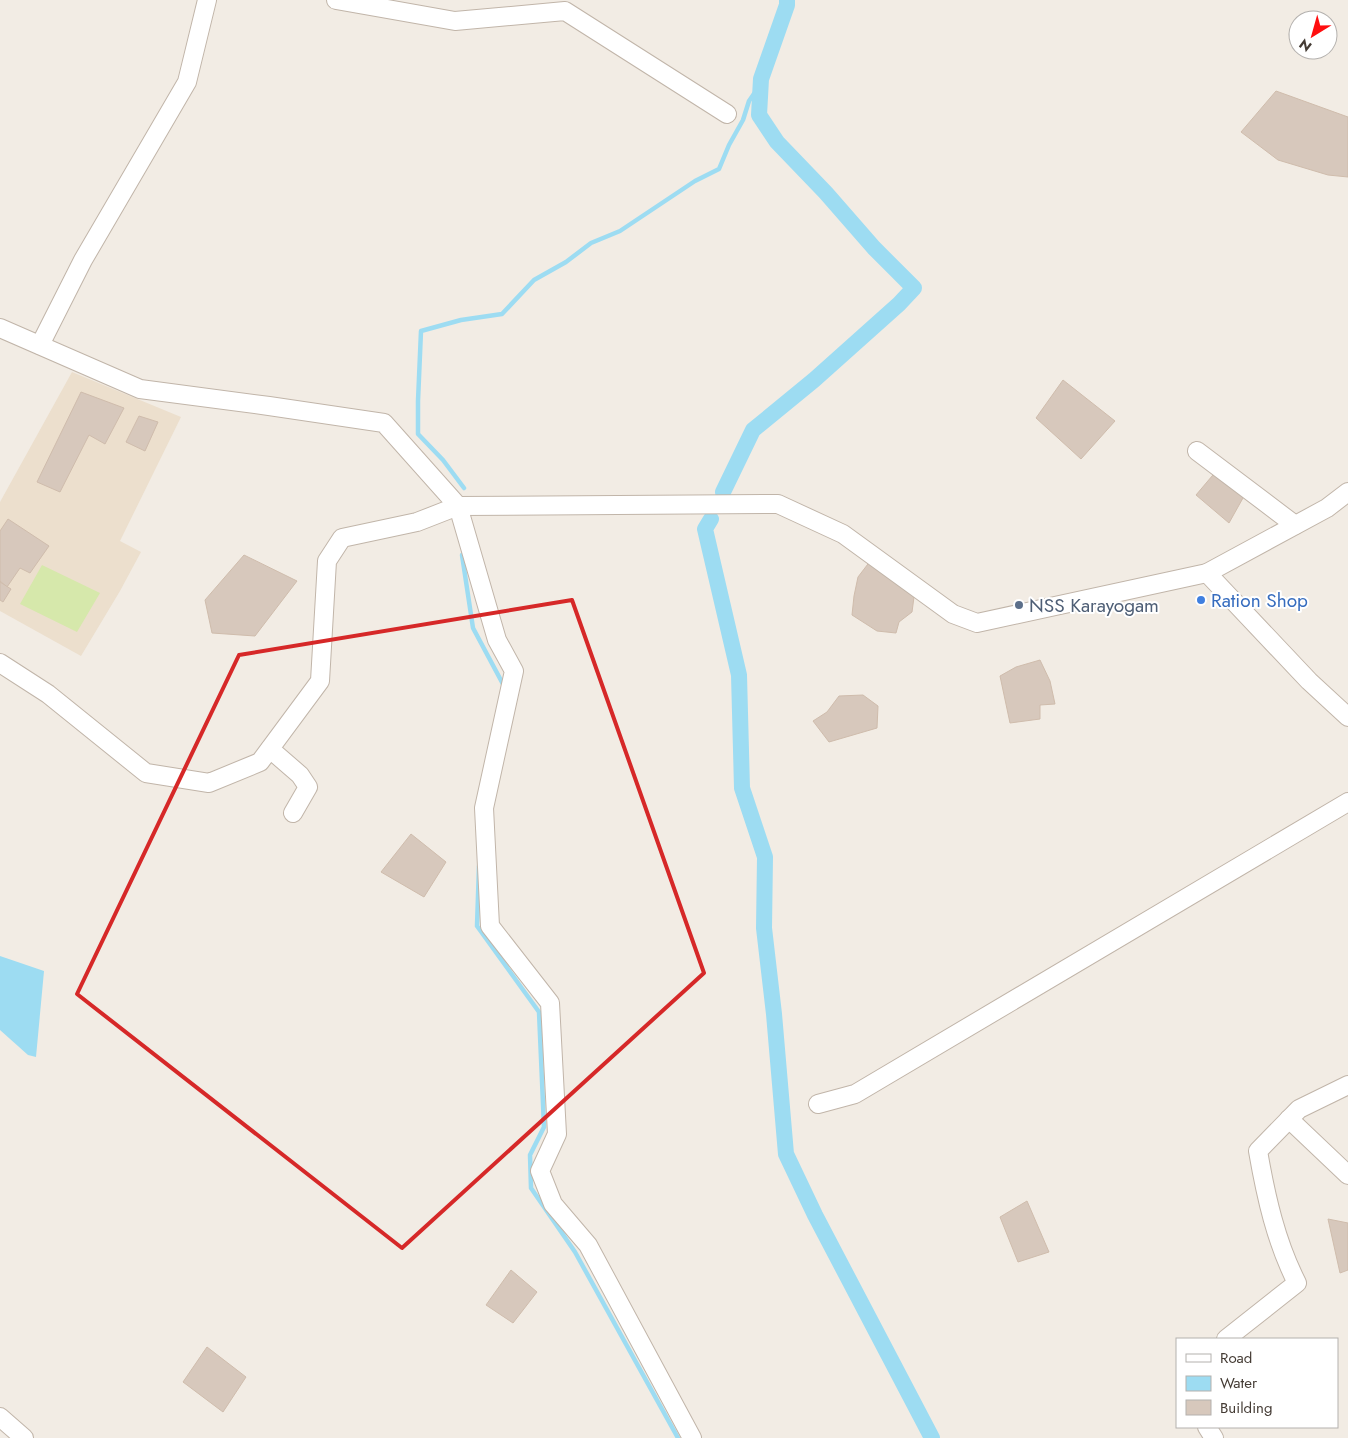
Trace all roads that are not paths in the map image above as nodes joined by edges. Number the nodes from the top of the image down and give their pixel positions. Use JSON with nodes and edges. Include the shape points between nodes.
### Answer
{"nodes":[{"id":1,"x":207,"y":0,"type":"edge"},
{"id":2,"x":336,"y":0,"type":"edge"},
{"id":3,"x":727,"y":114,"type":"dead end"},
{"id":4,"x":0,"y":328,"type":"edge"},
{"id":5,"x":40,"y":345,"type":"junction"},
{"id":6,"x":1197,"y":451,"type":"dead end"},
{"id":7,"x":1348,"y":492,"type":"edge"},
{"id":8,"x":458,"y":506,"type":"junction"},
{"id":9,"x":1295,"y":525,"type":"junction"},
{"id":10,"x":1207,"y":573,"type":"junction"},
{"id":11,"x":0,"y":663,"type":"edge"},
{"id":12,"x":1348,"y":717,"type":"edge"},
{"id":13,"x":270,"y":749,"type":"junction"},
{"id":14,"x":1348,"y":802,"type":"edge"},
{"id":15,"x":293,"y":813,"type":"dead end"},
{"id":16,"x":1348,"y":1085,"type":"edge"},
{"id":17,"x":818,"y":1104,"type":"dead end"},
{"id":18,"x":1289,"y":1119,"type":"junction"},
{"id":19,"x":1348,"y":1175,"type":"edge"},
{"id":20,"x":1227,"y":1338,"type":"edge"},
{"id":21,"x":0,"y":1417,"type":"edge"},
{"id":22,"x":24,"y":1438,"type":"edge"},
{"id":23,"x":692,"y":1438,"type":"edge"}],
"edges":[{"from":1,"to":5,"type":"street","via":[[187,82],[83,260]]},
{"from":2,"to":3,"type":"street","via":[[455,21],[565,12]]},
{"from":4,"to":5,"type":"street"},
{"from":5,"to":8,"type":"street","via":[[140,390],[384,423]]},
{"from":6,"to":9,"type":"street"},
{"from":7,"to":9,"type":"street"},
{"from":8,"to":10,"type":"street","via":[[778,504],[843,534],[953,614],[977,623]]},
{"from":8,"to":13,"type":"street","via":[[417,522],[342,538],[327,561],[320,681]]},
{"from":8,"to":23,"type":"street","via":[[497,640],[514,671],[484,808],[490,926],[550,1003],[557,1134],[540,1171],[553,1204],[588,1245]]},
{"from":9,"to":10,"type":"street"},
{"from":10,"to":12,"type":"street","via":[[1309,681]]},
{"from":11,"to":13,"type":"street","via":[[48,694],[146,773],[209,783],[260,762]]},
{"from":13,"to":15,"type":"street","via":[[300,775],[308,787]]},
{"from":14,"to":17,"type":"street","via":[[855,1094]]},
{"from":16,"to":18,"type":"street","via":[[1299,1109]]},
{"from":18,"to":19,"type":"street"},
{"from":18,"to":20,"type":"street","via":[[1258,1151],[1267,1201],[1287,1263],[1297,1283]]},
{"from":21,"to":22,"type":"street"}]}
